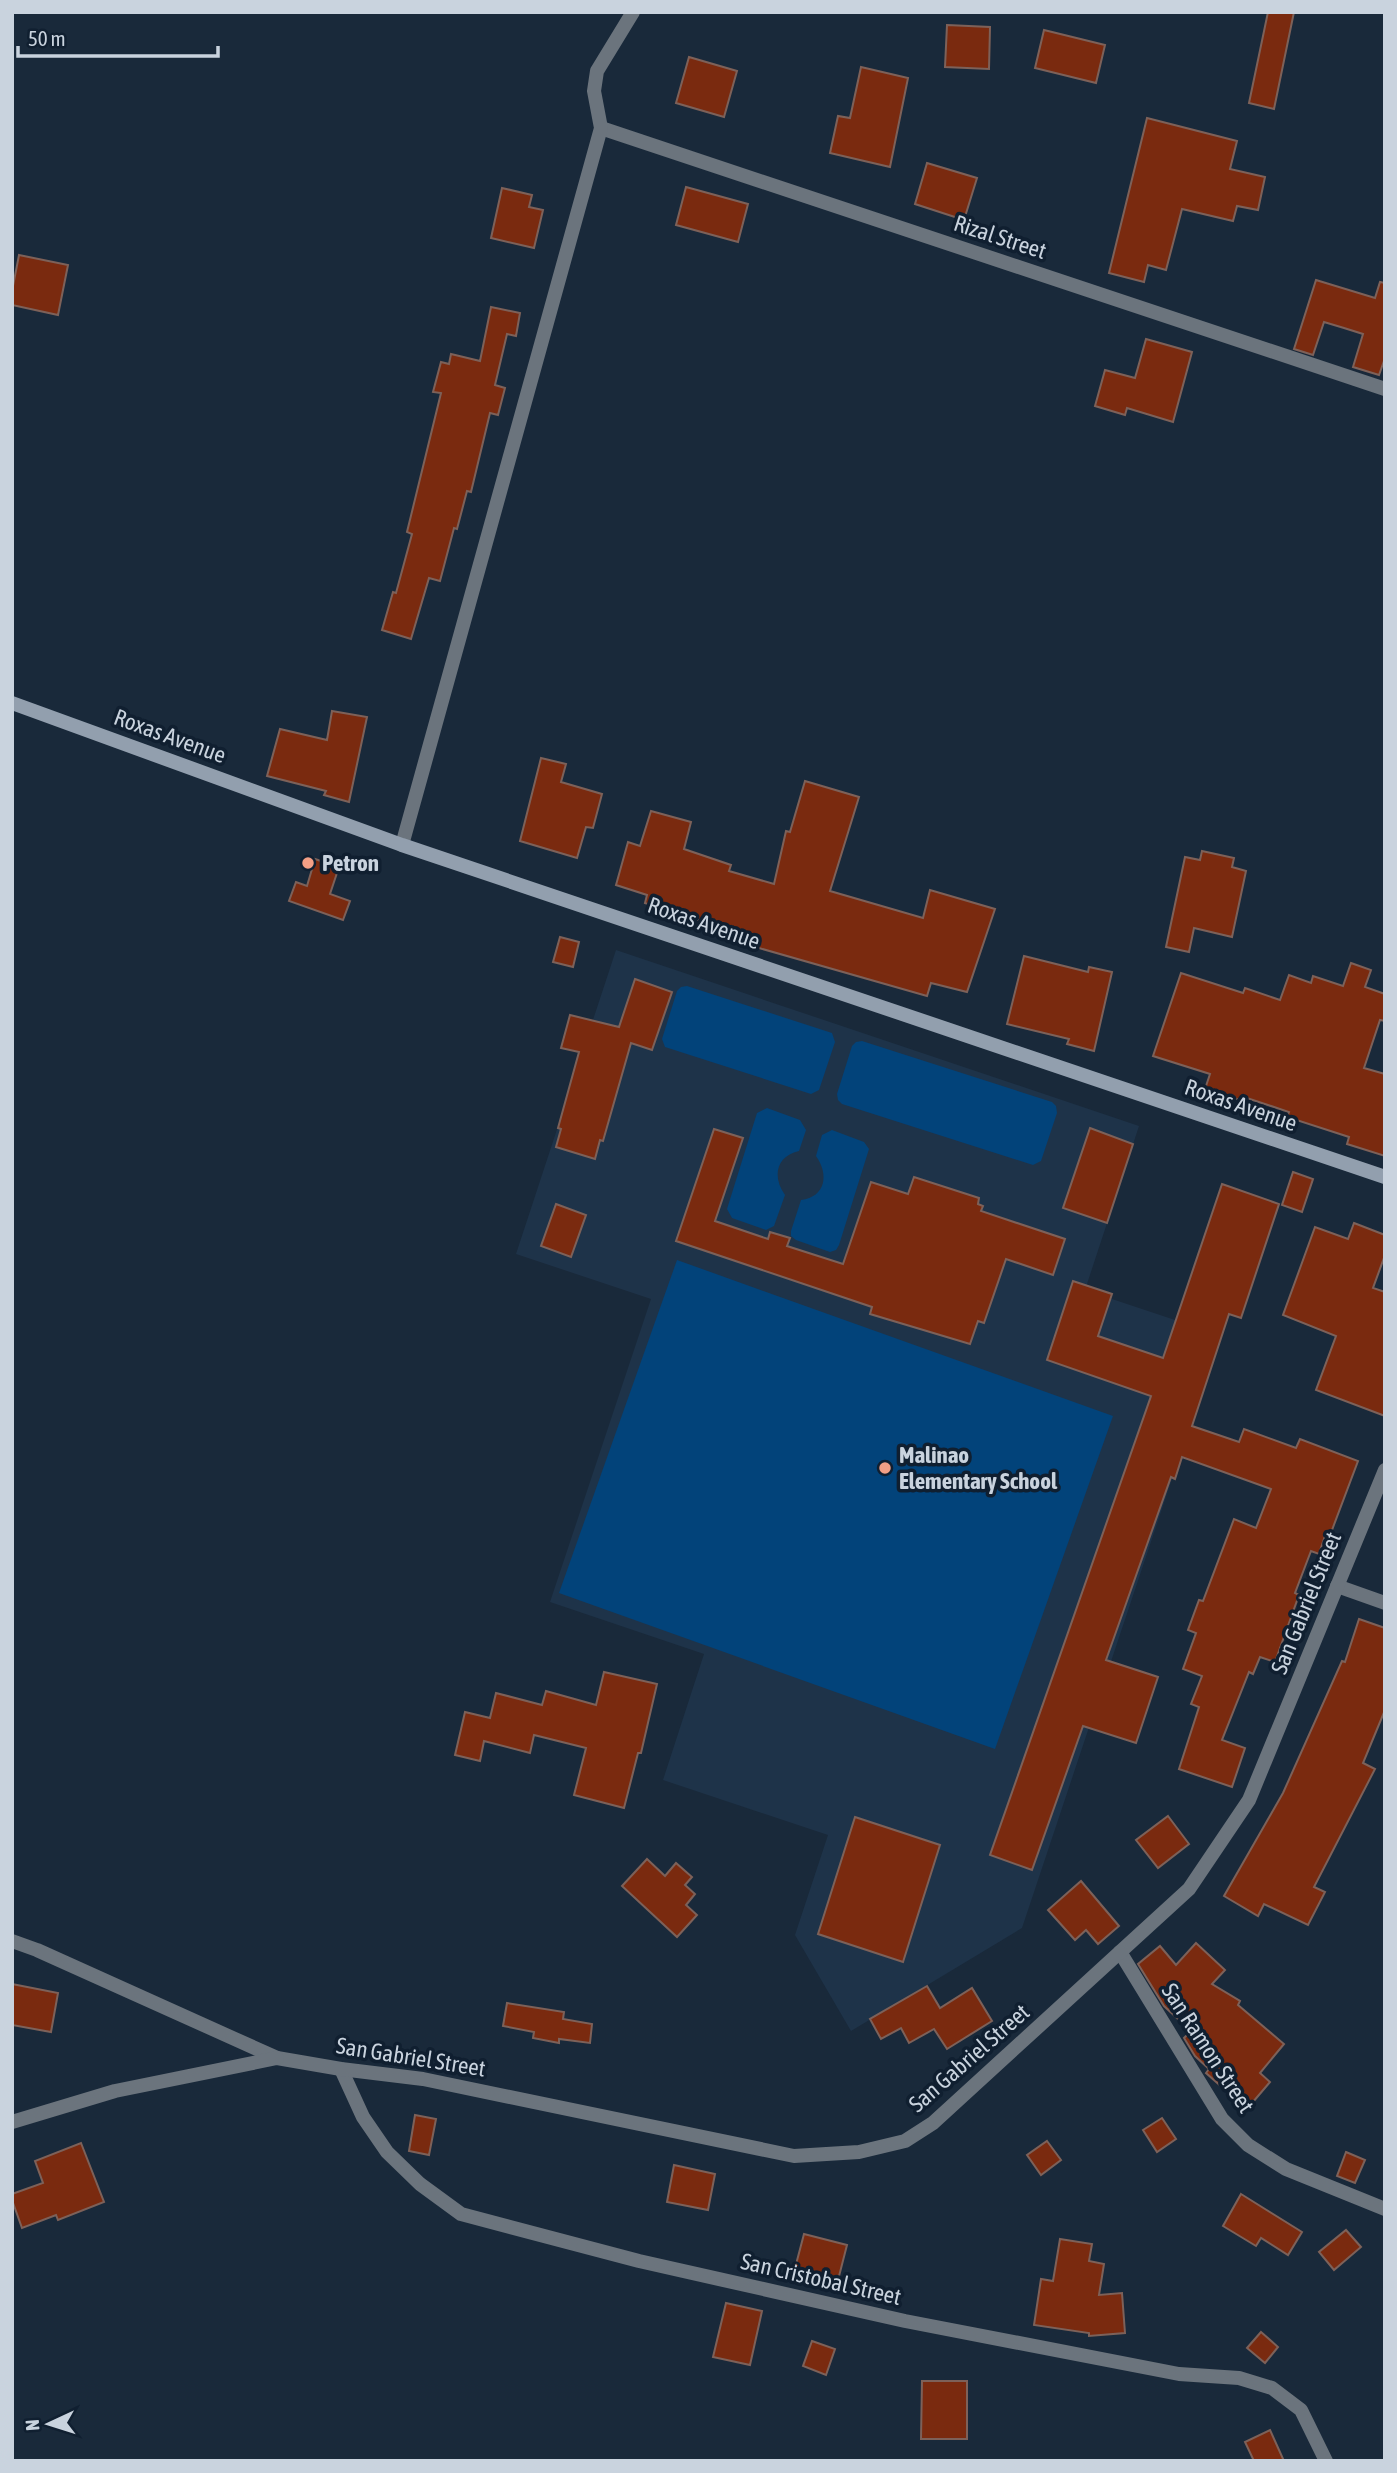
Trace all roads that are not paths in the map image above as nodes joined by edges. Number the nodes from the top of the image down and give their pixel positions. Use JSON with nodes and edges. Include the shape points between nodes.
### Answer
{"nodes":[{"id":1,"x":633,"y":12,"type":"edge"},
{"id":2,"x":601,"y":128,"type":"junction"},
{"id":3,"x":1385,"y":389,"type":"edge"},
{"id":4,"x":12,"y":703,"type":"edge"},
{"id":5,"x":402,"y":845,"type":"junction"},
{"id":6,"x":1385,"y":1177,"type":"edge"},
{"id":7,"x":1385,"y":1470,"type":"edge"},
{"id":8,"x":1337,"y":1586,"type":"junction"},
{"id":9,"x":1385,"y":1603,"type":"edge"},
{"id":10,"x":12,"y":1941,"type":"edge"},
{"id":11,"x":1120,"y":1952,"type":"junction"},
{"id":12,"x":277,"y":2058,"type":"junction"},
{"id":13,"x":341,"y":2069,"type":"junction"},
{"id":14,"x":12,"y":2122,"type":"edge"},
{"id":15,"x":1385,"y":2209,"type":"edge"},
{"id":16,"x":1326,"y":2461,"type":"edge"}],
"edges":[{"from":1,"to":2,"type":"street","via":[[594,81]]},
{"from":2,"to":3,"type":"street","name":"Rizal Street"},
{"from":2,"to":5,"type":"street"},
{"from":4,"to":5,"type":"main road","name":"Roxas Avenue"},
{"from":5,"to":6,"type":"main road","name":"Roxas Avenue"},
{"from":7,"to":8,"type":"street","name":"San Gabriel Street"},
{"from":8,"to":9,"type":"street"},
{"from":8,"to":11,"type":"street","name":"San Gabriel Street","via":[[1250,1800],[1189,1889]]},
{"from":10,"to":12,"type":"street"},
{"from":11,"to":13,"type":"street","name":"San Gabriel Street","via":[[933,2123],[905,2140],[859,2152],[794,2156],[423,2079]]},
{"from":11,"to":15,"type":"street","name":"San Ramon Street","via":[[1222,2119],[1248,2145],[1286,2169]]},
{"from":12,"to":13,"type":"street","name":"San Gabriel Street"},
{"from":12,"to":14,"type":"street","via":[[116,2091]]},
{"from":13,"to":16,"type":"street","name":"San Cristobal Street","via":[[363,2117],[387,2151],[420,2184],[461,2214],[639,2261],[905,2321],[1179,2374],[1239,2378],[1272,2388],[1301,2410]]}]}
